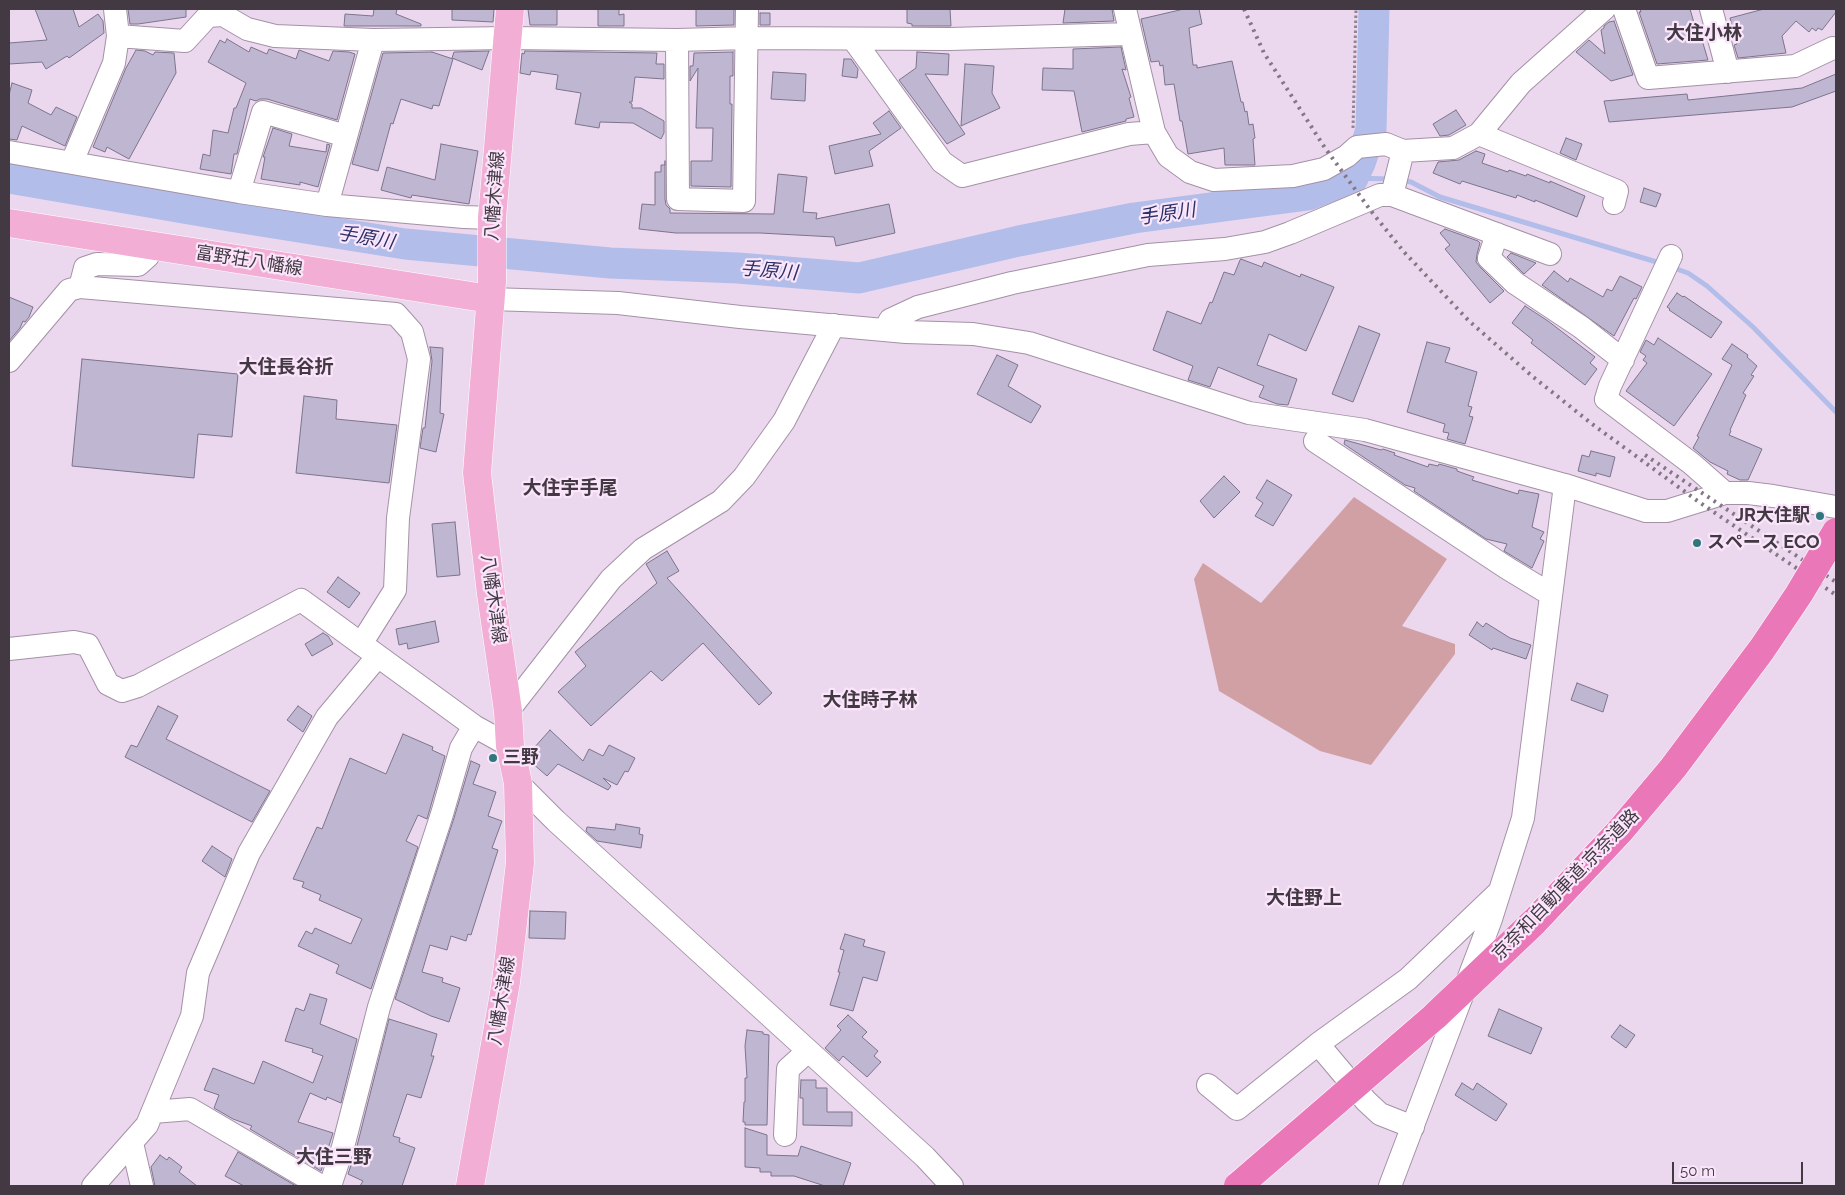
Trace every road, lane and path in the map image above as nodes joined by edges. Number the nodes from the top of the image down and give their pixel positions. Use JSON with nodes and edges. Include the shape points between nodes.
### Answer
{"nodes":[{"id":1,"x":115,"y":9,"type":"edge"},
{"id":2,"x":510,"y":9,"type":"edge"},
{"id":3,"x":747,"y":9,"type":"edge"},
{"id":4,"x":1125,"y":9,"type":"edge"},
{"id":5,"x":1356,"y":9,"type":"edge"},
{"id":6,"x":1608,"y":9,"type":"edge"},
{"id":7,"x":1711,"y":9,"type":"edge"},
{"id":8,"x":223,"y":12,"type":"edge"},
{"id":9,"x":1130,"y":34,"type":"junction"},
{"id":10,"x":118,"y":36,"type":"junction"},
{"id":11,"x":508,"y":38,"type":"junction"},
{"id":12,"x":748,"y":38,"type":"junction"},
{"id":13,"x":853,"y":39,"type":"junction"},
{"id":14,"x":373,"y":40,"type":"junction"},
{"id":15,"x":677,"y":40,"type":"junction"},
{"id":16,"x":1833,"y":48,"type":"dead end"},
{"id":17,"x":1728,"y":72,"type":"junction"},
{"id":18,"x":1154,"y":132,"type":"junction"},
{"id":19,"x":1478,"y":134,"type":"junction"},
{"id":20,"x":346,"y":136,"type":"junction"},
{"id":21,"x":1354,"y":148,"type":"junction"},
{"id":22,"x":9,"y":152,"type":"edge"},
{"id":23,"x":72,"y":162,"type":"junction"},
{"id":24,"x":1394,"y":170,"type":"junction"},
{"id":25,"x":239,"y":192,"type":"junction"},
{"id":26,"x":1614,"y":203,"type":"dead end"},
{"id":27,"x":328,"y":205,"type":"junction"},
{"id":28,"x":492,"y":222,"type":"junction"},
{"id":29,"x":9,"y":223,"type":"edge"},
{"id":30,"x":1497,"y":234,"type":"junction"},
{"id":31,"x":153,"y":246,"type":"junction"},
{"id":32,"x":1550,"y":254,"type":"dead end"},
{"id":33,"x":1671,"y":256,"type":"dead end"},
{"id":34,"x":80,"y":287,"type":"junction"},
{"id":35,"x":491,"y":290,"type":"junction"},
{"id":36,"x":834,"y":325,"type":"junction"},
{"id":37,"x":885,"y":330,"type":"junction"},
{"id":38,"x":1622,"y":360,"type":"junction"},
{"id":39,"x":9,"y":361,"type":"edge"},
{"id":40,"x":1314,"y":442,"type":"dead end"},
{"id":41,"x":1565,"y":485,"type":"junction"},
{"id":42,"x":1725,"y":493,"type":"junction"},
{"id":43,"x":1836,"y":508,"type":"edge"},
{"id":44,"x":1836,"y":532,"type":"edge"},
{"id":45,"x":1550,"y":594,"type":"junction"},
{"id":46,"x":9,"y":649,"type":"edge"},
{"id":47,"x":370,"y":650,"type":"junction"},
{"id":48,"x":508,"y":711,"type":"junction"},
{"id":49,"x":474,"y":726,"type":"junction"},
{"id":50,"x":510,"y":746,"type":"junction"},
{"id":51,"x":518,"y":783,"type":"junction"},
{"id":52,"x":1500,"y":892,"type":"junction"},
{"id":53,"x":1318,"y":1044,"type":"junction"},
{"id":54,"x":808,"y":1051,"type":"junction"},
{"id":55,"x":1208,"y":1085,"type":"dead end"},
{"id":56,"x":154,"y":1112,"type":"junction"},
{"id":57,"x":1413,"y":1126,"type":"junction"},
{"id":58,"x":785,"y":1135,"type":"dead end"},
{"id":59,"x":132,"y":1143,"type":"junction"},
{"id":60,"x":93,"y":1186,"type":"edge"},
{"id":61,"x":142,"y":1186,"type":"edge"},
{"id":62,"x":321,"y":1186,"type":"edge"},
{"id":63,"x":330,"y":1186,"type":"edge"},
{"id":64,"x":470,"y":1186,"type":"edge"},
{"id":65,"x":952,"y":1186,"type":"edge"},
{"id":66,"x":1238,"y":1186,"type":"edge"},
{"id":67,"x":1390,"y":1186,"type":"edge"}],
"edges":[{"from":1,"to":10,"type":"street"},
{"from":2,"to":11,"type":"main road","name":"八幡木津線"},
{"from":3,"to":12,"type":"street"},
{"from":4,"to":9,"type":"street"},
{"from":5,"to":21,"type":"path"},
{"from":6,"to":17,"type":"street","via":[[1648,78]]},
{"from":6,"to":19,"type":"street","via":[[1521,83]]},
{"from":7,"to":17,"type":"street"},
{"from":8,"to":10,"type":"street","via":[[208,16],[185,41]]},
{"from":8,"to":14,"type":"street","via":[[247,29],[275,36]]},
{"from":9,"to":13,"type":"street"},
{"from":9,"to":18,"type":"street"},
{"from":10,"to":23,"type":"street","via":[[114,63]]},
{"from":11,"to":14,"type":"street"},
{"from":11,"to":15,"type":"street"},
{"from":11,"to":28,"type":"main road","name":"八幡木津線"},
{"from":12,"to":13,"type":"street"},
{"from":12,"to":15,"type":"street"},
{"from":12,"to":15,"type":"street","via":[[744,201],[678,199]]},
{"from":13,"to":18,"type":"street","via":[[942,162],[962,176],[1129,134]]},
{"from":14,"to":20,"type":"street"},
{"from":16,"to":17,"type":"street","via":[[1796,66]]},
{"from":18,"to":21,"type":"street","via":[[1168,156],[1190,172],[1214,180],[1293,176],[1324,169],[1347,156]]},
{"from":19,"to":24,"type":"street","via":[[1453,148]]},
{"from":19,"to":26,"type":"street","via":[[1617,191]]},
{"from":20,"to":25,"type":"street","via":[[263,112]]},
{"from":20,"to":27,"type":"street"},
{"from":21,"to":24,"type":"street"},
{"from":22,"to":23,"type":"street"},
{"from":23,"to":25,"type":"street"},
{"from":24,"to":30,"type":"street"},
{"from":24,"to":37,"type":"street","via":[[1380,195],[1265,242],[1225,249],[1148,255],[1012,283],[927,305],[890,320]]},
{"from":25,"to":27,"type":"street"},
{"from":27,"to":28,"type":"street"},
{"from":28,"to":35,"type":"main road","name":"八幡木津線"},
{"from":29,"to":31,"type":"main road","name":"富野荘八幡線"},
{"from":30,"to":32,"type":"street"},
{"from":30,"to":38,"type":"street","via":[[1489,258],[1515,283],[1581,326]]},
{"from":31,"to":34,"type":"street","via":[[138,265],[97,264],[85,268]]},
{"from":31,"to":35,"type":"main road","name":"富野荘八幡線"},
{"from":33,"to":38,"type":"street"},
{"from":34,"to":39,"type":"street","via":[[69,290]]},
{"from":34,"to":47,"type":"street","via":[[396,314],[412,332],[419,359],[398,518],[395,590]]},
{"from":35,"to":36,"type":"street"},
{"from":35,"to":48,"type":"main road","name":"八幡木津線","via":[[477,473]]},
{"from":36,"to":37,"type":"street"},
{"from":36,"to":48,"type":"street","via":[[784,421],[744,477],[721,501],[643,550],[611,579]]},
{"from":37,"to":41,"type":"street","via":[[973,334],[1029,342],[1248,413],[1366,430]]},
{"from":38,"to":42,"type":"street","via":[[1606,400],[1692,464]]},
{"from":40,"to":45,"type":"street"},
{"from":41,"to":42,"type":"street","via":[[1646,511],[1667,511]]},
{"from":41,"to":45,"type":"street"},
{"from":42,"to":43,"type":"street","via":[[1772,496]]},
{"from":44,"to":66,"type":"highway","name":"京奈和自動車道;京奈道路","bridge":true,"via":[[1762,649],[1619,832],[1535,921],[1442,1010]]},
{"from":45,"to":52,"type":"street","via":[[1523,818]]},
{"from":46,"to":47,"type":"street","via":[[74,642],[88,645],[108,684],[122,691],[138,686],[301,600]]},
{"from":47,"to":49,"type":"street"},
{"from":47,"to":56,"type":"street","via":[[327,717],[249,853],[198,973],[192,1016]]},
{"from":48,"to":50,"type":"main road","name":"八幡木津線"},
{"from":49,"to":50,"type":"street"},
{"from":49,"to":63,"type":"street","via":[[460,748],[442,814],[379,1007]]},
{"from":50,"to":51,"type":"main road","name":"八幡木津線"},
{"from":51,"to":54,"type":"street"},
{"from":51,"to":64,"type":"main road","name":"八幡木津線","via":[[520,863],[506,982]]},
{"from":52,"to":53,"type":"street","via":[[1408,979]]},
{"from":52,"to":57,"type":"street"},
{"from":53,"to":55,"type":"street","via":[[1237,1109]]},
{"from":53,"to":57,"type":"street","via":[[1380,1114]]},
{"from":54,"to":58,"type":"street","via":[[788,1069]]},
{"from":54,"to":65,"type":"street","via":[[925,1157]]},
{"from":56,"to":59,"type":"street"},
{"from":56,"to":62,"type":"street","via":[[190,1109]]},
{"from":57,"to":67,"type":"street"},
{"from":59,"to":60,"type":"street"},
{"from":59,"to":61,"type":"street"}]}
